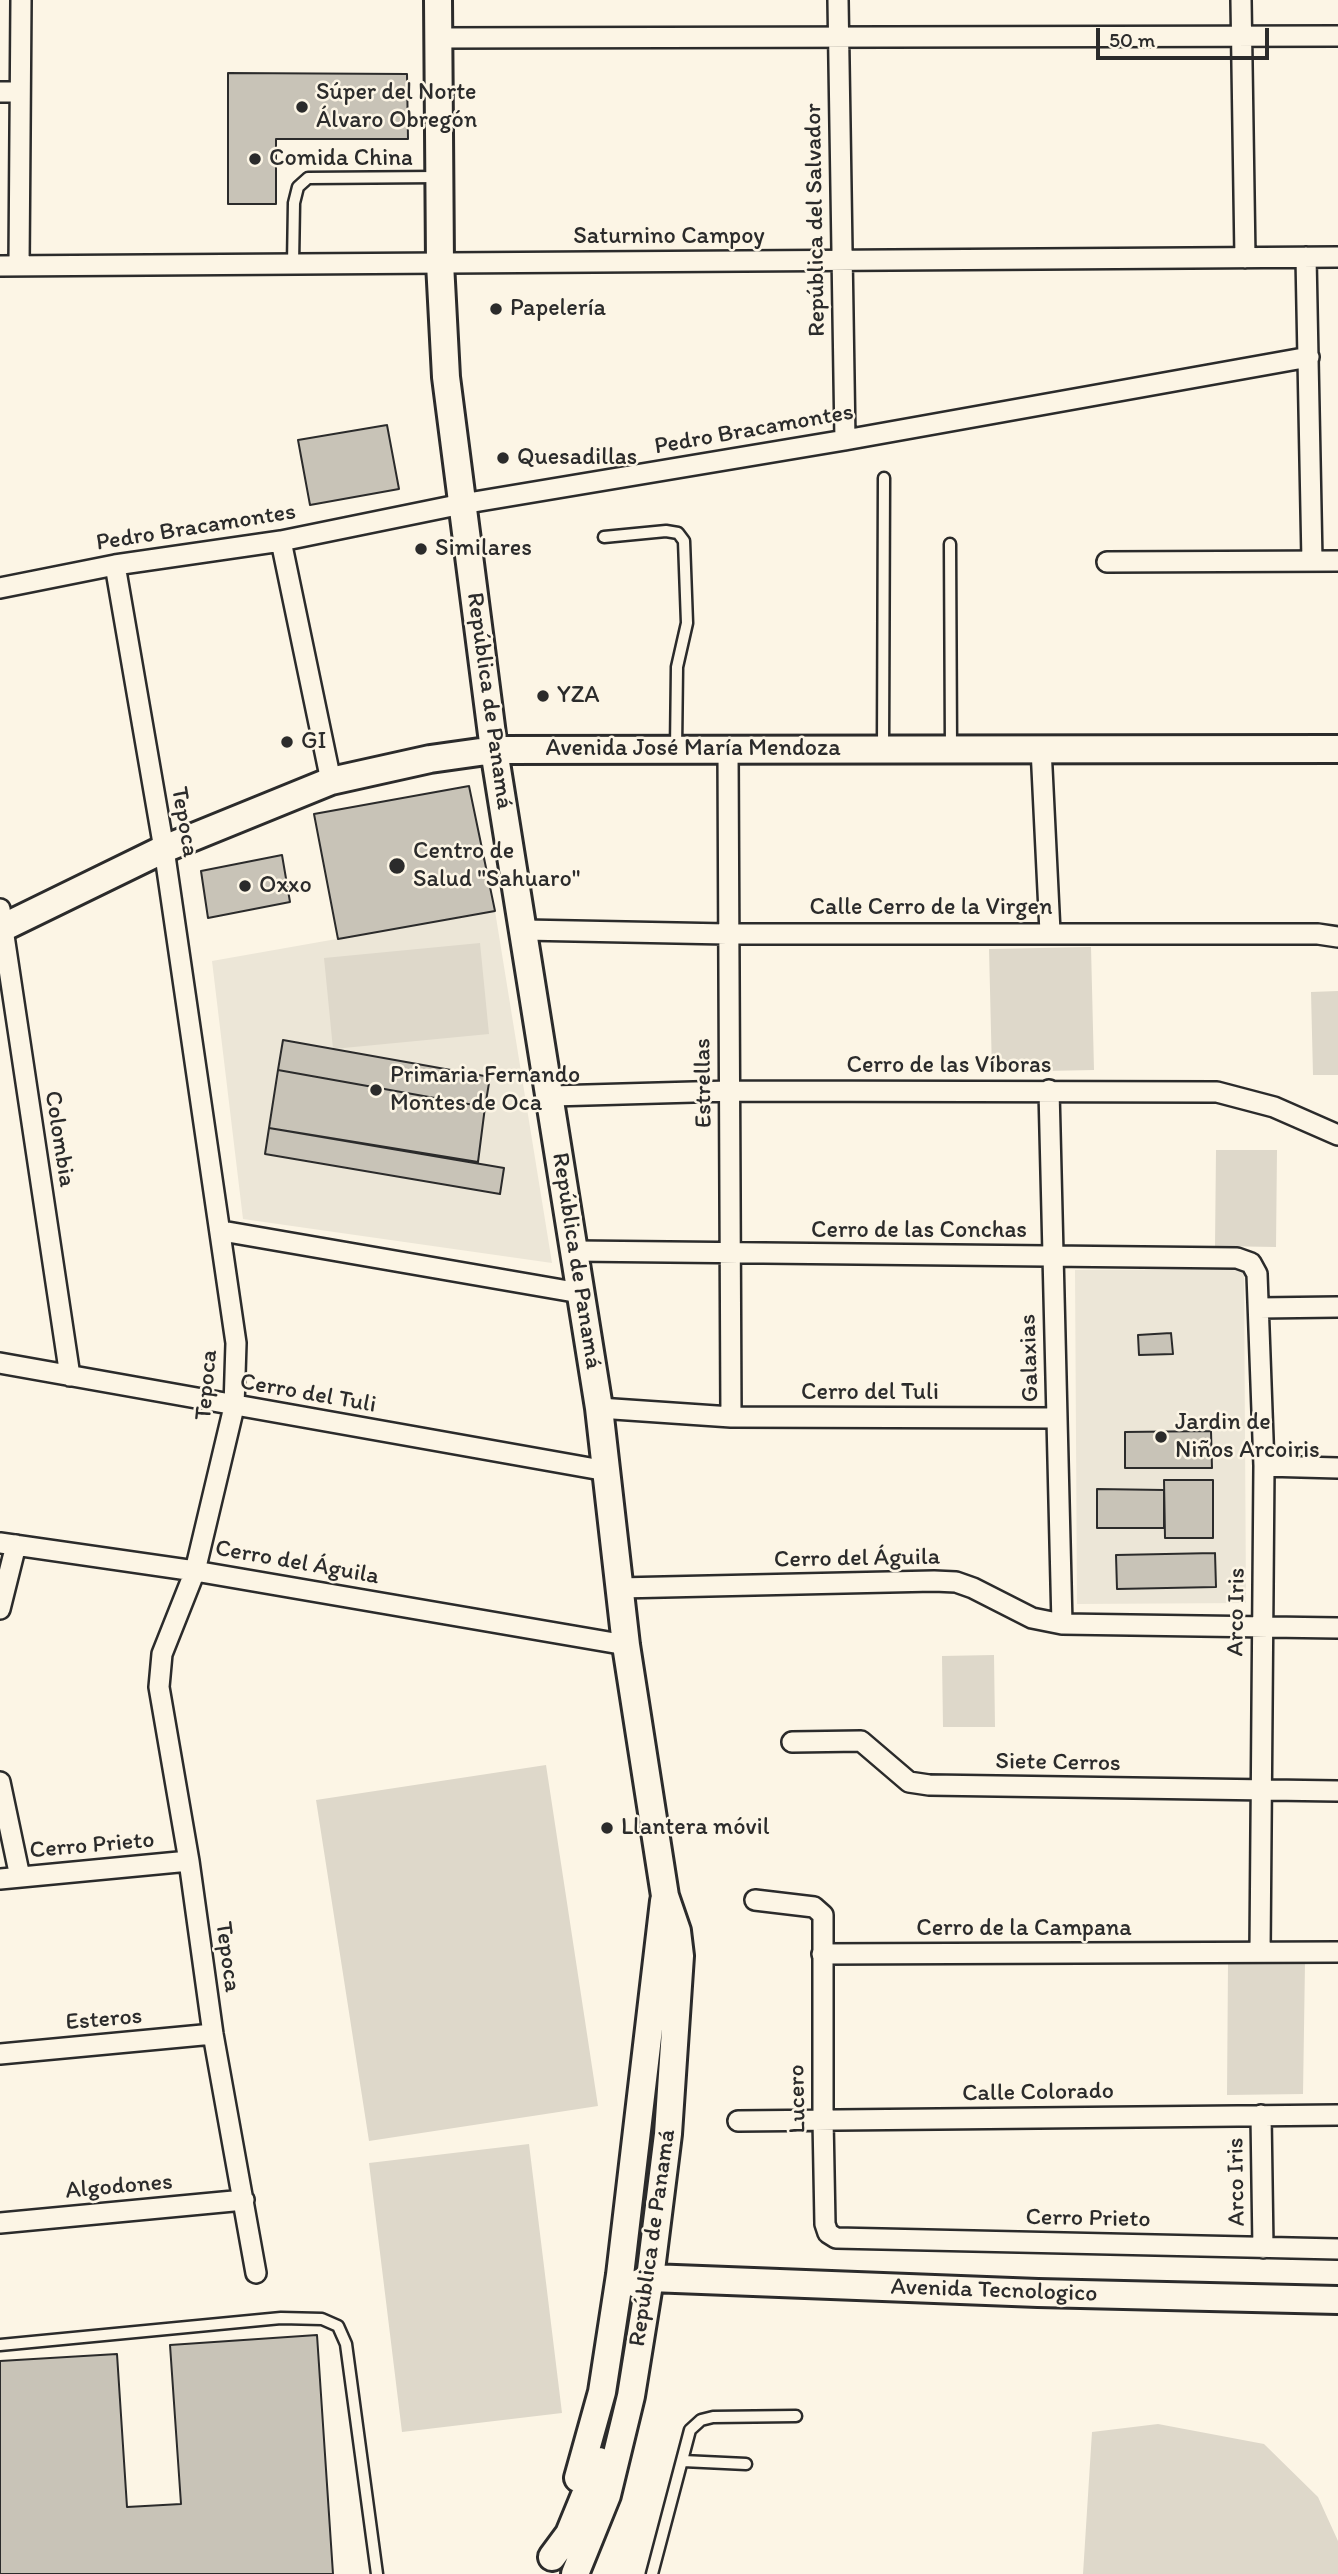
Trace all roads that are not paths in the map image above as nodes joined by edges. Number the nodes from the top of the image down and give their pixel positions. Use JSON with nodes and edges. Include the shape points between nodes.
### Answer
{"nodes":[{"id":1,"x":21,"y":0,"type":"edge"},
{"id":2,"x":438,"y":0,"type":"edge"},
{"id":3,"x":838,"y":0,"type":"edge"},
{"id":4,"x":1241,"y":0,"type":"edge"},
{"id":5,"x":1241,"y":36,"type":"junction"},
{"id":6,"x":1338,"y":36,"type":"edge"},
{"id":7,"x":838,"y":37,"type":"junction"},
{"id":8,"x":439,"y":38,"type":"junction"},
{"id":9,"x":10,"y":92,"type":"edge"},
{"id":10,"x":439,"y":177,"type":"junction"},
{"id":11,"x":1306,"y":257,"type":"junction"},
{"id":12,"x":1338,"y":257,"type":"edge"},
{"id":13,"x":1245,"y":258,"type":"junction"},
{"id":14,"x":841,"y":260,"type":"junction"},
{"id":15,"x":439,"y":263,"type":"junction"},
{"id":16,"x":293,"y":264,"type":"junction"},
{"id":17,"x":9,"y":266,"type":"edge"},
{"id":18,"x":1309,"y":357,"type":"junction"},
{"id":19,"x":845,"y":440,"type":"junction"},
{"id":20,"x":884,"y":478,"type":"dead end"},
{"id":21,"x":462,"y":504,"type":"junction"},
{"id":22,"x":604,"y":537,"type":"dead end"},
{"id":23,"x":281,"y":541,"type":"junction"},
{"id":24,"x":950,"y":544,"type":"dead end"},
{"id":25,"x":1312,"y":561,"type":"junction"},
{"id":26,"x":1338,"y":561,"type":"edge"},
{"id":27,"x":1107,"y":562,"type":"dead end"},
{"id":28,"x":115,"y":565,"type":"junction"},
{"id":29,"x":0,"y":587,"type":"edge"},
{"id":30,"x":883,"y":748,"type":"junction"},
{"id":31,"x":951,"y":748,"type":"junction"},
{"id":32,"x":1041,"y":748,"type":"junction"},
{"id":33,"x":1338,"y":749,"type":"edge"},
{"id":34,"x":494,"y":750,"type":"junction"},
{"id":35,"x":676,"y":750,"type":"junction"},
{"id":36,"x":728,"y":750,"type":"junction"},
{"id":37,"x":331,"y":781,"type":"junction"},
{"id":38,"x":164,"y":849,"type":"junction"},
{"id":39,"x":1,"y":922,"type":"edge"},
{"id":40,"x":524,"y":930,"type":"junction"},
{"id":41,"x":1050,"y":932,"type":"junction"},
{"id":42,"x":727,"y":933,"type":"junction"},
{"id":43,"x":1338,"y":937,"type":"edge"},
{"id":44,"x":1049,"y":1090,"type":"junction"},
{"id":45,"x":729,"y":1091,"type":"junction"},
{"id":46,"x":552,"y":1096,"type":"junction"},
{"id":47,"x":1338,"y":1135,"type":"edge"},
{"id":48,"x":222,"y":1231,"type":"junction"},
{"id":49,"x":574,"y":1251,"type":"junction"},
{"id":50,"x":730,"y":1255,"type":"junction"},
{"id":51,"x":1051,"y":1256,"type":"junction"},
{"id":52,"x":1256,"y":1274,"type":"joint"},
{"id":53,"x":580,"y":1293,"type":"junction"},
{"id":54,"x":1338,"y":1307,"type":"edge"},
{"id":55,"x":1259,"y":1308,"type":"junction"},
{"id":56,"x":0,"y":1363,"type":"edge"},
{"id":57,"x":70,"y":1376,"type":"junction"},
{"id":58,"x":234,"y":1407,"type":"junction"},
{"id":59,"x":599,"y":1408,"type":"junction"},
{"id":60,"x":731,"y":1417,"type":"junction"},
{"id":61,"x":1056,"y":1418,"type":"junction"},
{"id":62,"x":1264,"y":1466,"type":"junction"},
{"id":63,"x":1338,"y":1468,"type":"edge"},
{"id":64,"x":607,"y":1471,"type":"junction"},
{"id":65,"x":8,"y":1544,"type":"edge"},
{"id":66,"x":195,"y":1570,"type":"junction"},
{"id":67,"x":619,"y":1588,"type":"junction"},
{"id":68,"x":0,"y":1609,"type":"edge"},
{"id":69,"x":1062,"y":1624,"type":"junction"},
{"id":70,"x":1261,"y":1628,"type":"junction"},
{"id":71,"x":1338,"y":1628,"type":"edge"},
{"id":72,"x":626,"y":1645,"type":"junction"},
{"id":73,"x":792,"y":1742,"type":"dead end"},
{"id":74,"x":0,"y":1782,"type":"edge"},
{"id":75,"x":1260,"y":1790,"type":"junction"},
{"id":76,"x":1338,"y":1791,"type":"edge"},
{"id":77,"x":189,"y":1861,"type":"junction"},
{"id":78,"x":20,"y":1877,"type":"junction"},
{"id":79,"x":0,"y":1879,"type":"edge"},
{"id":80,"x":665,"y":1896,"type":"junction"},
{"id":81,"x":755,"y":1900,"type":"dead end"},
{"id":82,"x":656,"y":1948,"type":"junction"},
{"id":83,"x":1259,"y":1952,"type":"junction"},
{"id":84,"x":1338,"y":1952,"type":"edge"},
{"id":85,"x":822,"y":1954,"type":"junction"},
{"id":86,"x":214,"y":2035,"type":"junction"},
{"id":87,"x":0,"y":2054,"type":"edge"},
{"id":88,"x":1261,"y":2115,"type":"junction"},
{"id":89,"x":1338,"y":2115,"type":"edge"},
{"id":90,"x":823,"y":2119,"type":"junction"},
{"id":91,"x":738,"y":2121,"type":"dead end"},
{"id":92,"x":244,"y":2200,"type":"junction"},
{"id":93,"x":0,"y":2223,"type":"edge"},
{"id":94,"x":836,"y":2238,"type":"joint"},
{"id":95,"x":1263,"y":2248,"type":"junction"},
{"id":96,"x":1338,"y":2249,"type":"edge"},
{"id":97,"x":256,"y":2273,"type":"dead end"},
{"id":98,"x":650,"y":2278,"type":"junction"},
{"id":99,"x":1338,"y":2300,"type":"edge"},
{"id":100,"x":0,"y":2344,"type":"edge"},
{"id":101,"x":796,"y":2416,"type":"dead end"},
{"id":102,"x":683,"y":2461,"type":"junction"},
{"id":103,"x":746,"y":2464,"type":"dead end"},
{"id":104,"x":549,"y":2565,"type":"edge"},
{"id":105,"x":377,"y":2574,"type":"edge"},
{"id":106,"x":575,"y":2574,"type":"edge"},
{"id":107,"x":652,"y":2574,"type":"edge"}],
"edges":[{"from":1,"to":9,"type":"street"},
{"from":2,"to":8,"type":"main road","name":"República de Panamá"},
{"from":3,"to":7,"type":"street","name":"República del Salvador"},
{"from":4,"to":5,"type":"street"},
{"from":5,"to":6,"type":"street"},
{"from":5,"to":7,"type":"street"},
{"from":5,"to":13,"type":"street"},
{"from":7,"to":8,"type":"street"},
{"from":7,"to":14,"type":"street","name":"República del Salvador"},
{"from":8,"to":10,"type":"main road","name":"República de Panamá"},
{"from":9,"to":17,"type":"street"},
{"from":10,"to":15,"type":"main road","name":"República de Panamá"},
{"from":10,"to":16,"type":"lane","via":[[307,178],[298,187],[294,203]]},
{"from":11,"to":12,"type":"street","name":"Saturnino Campoy"},
{"from":11,"to":13,"type":"street","name":"Saturnino Campoy"},
{"from":11,"to":18,"type":"street"},
{"from":13,"to":14,"type":"street","name":"Saturnino Campoy"},
{"from":14,"to":15,"type":"street","name":"Saturnino Campoy"},
{"from":14,"to":19,"type":"street","name":"República del Salvador"},
{"from":15,"to":16,"type":"street","name":"Saturnino Campoy"},
{"from":15,"to":21,"type":"main road","name":"República de Panamá","via":[[446,377]]},
{"from":16,"to":17,"type":"street","name":"Saturnino Campoy"},
{"from":18,"to":19,"type":"street","name":"Pedro Bracamontes"},
{"from":18,"to":25,"type":"street"},
{"from":19,"to":21,"type":"street","name":"Pedro Bracamontes"},
{"from":20,"to":30,"type":"lane"},
{"from":21,"to":23,"type":"street","name":"Pedro Bracamontes"},
{"from":21,"to":34,"type":"main road","name":"República de Panamá"},
{"from":22,"to":35,"type":"lane","via":[[666,531],[678,533],[684,541],[687,622],[677,667]]},
{"from":23,"to":28,"type":"street","name":"Pedro Bracamontes"},
{"from":23,"to":37,"type":"street"},
{"from":24,"to":31,"type":"lane"},
{"from":25,"to":26,"type":"street"},
{"from":25,"to":27,"type":"street"},
{"from":28,"to":29,"type":"street","name":"Pedro Bracamontes"},
{"from":28,"to":38,"type":"street","name":"Tepoca"},
{"from":30,"to":31,"type":"main road","name":"Avenida José María Mendoza"},
{"from":30,"to":36,"type":"main road","name":"Avenida José María Mendoza"},
{"from":31,"to":32,"type":"main road","name":"Avenida José María Mendoza"},
{"from":32,"to":33,"type":"main road","name":"Avenida José María Mendoza"},
{"from":32,"to":41,"type":"street"},
{"from":34,"to":35,"type":"main road","name":"Avenida José María Mendoza"},
{"from":34,"to":37,"type":"main road","name":"Avenida José María Mendoza"},
{"from":34,"to":40,"type":"main road","name":"República de Panamá"},
{"from":35,"to":36,"type":"main road","name":"Avenida José María Mendoza"},
{"from":36,"to":42,"type":"street","name":"Estrellas"},
{"from":37,"to":38,"type":"main road","name":"Avenida José María Mendoza"},
{"from":38,"to":39,"type":"main road","name":"Avenida José María Mendoza"},
{"from":38,"to":48,"type":"street","name":"Tepoca"},
{"from":39,"to":57,"type":"street","name":"Colombia"},
{"from":40,"to":42,"type":"street","name":"Calle Cerro de la Virgen"},
{"from":40,"to":46,"type":"main road","name":"República de Panamá"},
{"from":41,"to":42,"type":"street","name":"Calle Cerro de la Virgen"},
{"from":41,"to":43,"type":"street","name":"Calle Cerro de la Virgen","via":[[1318,933]]},
{"from":42,"to":45,"type":"street","name":"Estrellas"},
{"from":44,"to":45,"type":"street","name":"Cerro de las Víboras"},
{"from":44,"to":47,"type":"street","name":"Cerro de las Víboras","via":[[1217,1092],[1274,1107]]},
{"from":44,"to":51,"type":"street","name":"Galaxias"},
{"from":45,"to":46,"type":"street","name":"Cerro de las Víboras"},
{"from":45,"to":50,"type":"street","name":"Estrellas"},
{"from":46,"to":49,"type":"main road","name":"República de Panamá"},
{"from":48,"to":53,"type":"street"},
{"from":48,"to":58,"type":"street","name":"Tepoca","via":[[236,1343]]},
{"from":49,"to":50,"type":"street","name":"Cerro de las Conchas"},
{"from":49,"to":53,"type":"main road","name":"República de Panamá"},
{"from":50,"to":51,"type":"street","name":"Cerro de las Conchas"},
{"from":50,"to":60,"type":"street","name":"Estrellas"},
{"from":51,"to":52,"type":"street","name":"Cerro de las Conchas","via":[[1237,1258],[1251,1263]]},
{"from":51,"to":61,"type":"street","name":"Galaxias"},
{"from":52,"to":55,"type":"street","name":"Arco Iris"},
{"from":53,"to":59,"type":"main road","name":"República de Panamá"},
{"from":54,"to":55,"type":"street"},
{"from":55,"to":62,"type":"street","name":"Arco Iris"},
{"from":56,"to":57,"type":"street","name":"Cerro del Tuli"},
{"from":57,"to":58,"type":"street","name":"Cerro del Tuli"},
{"from":58,"to":64,"type":"street","name":"Cerro del Tuli"},
{"from":58,"to":66,"type":"street","name":"Tepoca"},
{"from":59,"to":60,"type":"street","name":"Cerro del Tuli"},
{"from":59,"to":64,"type":"main road","name":"República de Panamá"},
{"from":60,"to":61,"type":"street","name":"Cerro del Tuli"},
{"from":61,"to":69,"type":"street","name":"Galaxias"},
{"from":62,"to":63,"type":"street"},
{"from":62,"to":70,"type":"street","name":"Arco Iris"},
{"from":64,"to":67,"type":"main road","name":"República de Panamá"},
{"from":65,"to":66,"type":"street","name":"Cerro del Águila"},
{"from":65,"to":68,"type":"street"},
{"from":66,"to":72,"type":"street","name":"Cerro del Águila"},
{"from":66,"to":77,"type":"street","name":"Tepoca","via":[[159,1669]]},
{"from":67,"to":69,"type":"street","name":"Cerro del Águila","via":[[945,1582],[973,1588],[1032,1618]]},
{"from":67,"to":72,"type":"main road","name":"República de Panamá"},
{"from":69,"to":70,"type":"street","name":"Cerro del Águila"},
{"from":70,"to":71,"type":"street","name":"Cerro del Águila"},
{"from":70,"to":75,"type":"street","name":"Arco Iris"},
{"from":72,"to":80,"type":"main road","name":"República de Panamá"},
{"from":73,"to":75,"type":"street","name":"Siete Cerros","via":[[861,1741],[909,1782],[929,1785]]},
{"from":74,"to":78,"type":"street"},
{"from":75,"to":76,"type":"street","name":"Siete Cerros"},
{"from":75,"to":83,"type":"street","name":"Arco Iris"},
{"from":77,"to":78,"type":"street","name":"Cerro Prieto"},
{"from":77,"to":86,"type":"street","name":"Tepoca"},
{"from":78,"to":79,"type":"street","name":"Cerro Prieto"},
{"from":80,"to":82,"type":"main road","name":"República de Panamá"},
{"from":80,"to":98,"type":"main road","name":"República de Panamá","via":[[680,1956],[668,2134]]},
{"from":81,"to":85,"type":"street","via":[[819,1909],[823,1915]]},
{"from":82,"to":98,"type":"main road","via":[[666,2012],[638,2257],[640,2269]]},
{"from":82,"to":104,"type":"main road","name":"República de Panamá","via":[[602,2392]]},
{"from":83,"to":84,"type":"street","name":"Cerro de la Campana"},
{"from":83,"to":85,"type":"street","name":"Cerro de la Campana"},
{"from":85,"to":90,"type":"street","name":"Lucero"},
{"from":86,"to":87,"type":"street","name":"Esteros"},
{"from":86,"to":92,"type":"street","name":"Tepoca"},
{"from":88,"to":89,"type":"street","name":"Calle Colorado"},
{"from":88,"to":90,"type":"street","name":"Calle Colorado"},
{"from":88,"to":95,"type":"street","name":"Arco Iris"},
{"from":90,"to":91,"type":"street","name":"Calle Colorado"},
{"from":90,"to":94,"type":"street","name":"Lucero","via":[[825,2224]]},
{"from":92,"to":93,"type":"street","name":"Algodones"},
{"from":92,"to":97,"type":"street","name":"Tepoca"},
{"from":94,"to":95,"type":"street","name":"Cerro Prieto"},
{"from":95,"to":96,"type":"street","name":"Cerro Prieto"},
{"from":98,"to":99,"type":"main road","name":"Avenida Tecnologico"},
{"from":98,"to":104,"type":"main road","via":[[640,2281],[632,2292],[597,2470],[569,2534]]},
{"from":98,"to":106,"type":"main road","name":"República de Panamá","via":[[619,2454],[593,2536]]},
{"from":100,"to":105,"type":"lane","via":[[281,2318],[322,2319],[338,2326],[346,2344]]},
{"from":101,"to":102,"type":"lane","via":[[701,2420],[690,2430]]},
{"from":102,"to":103,"type":"lane"},
{"from":102,"to":107,"type":"lane"}]}
